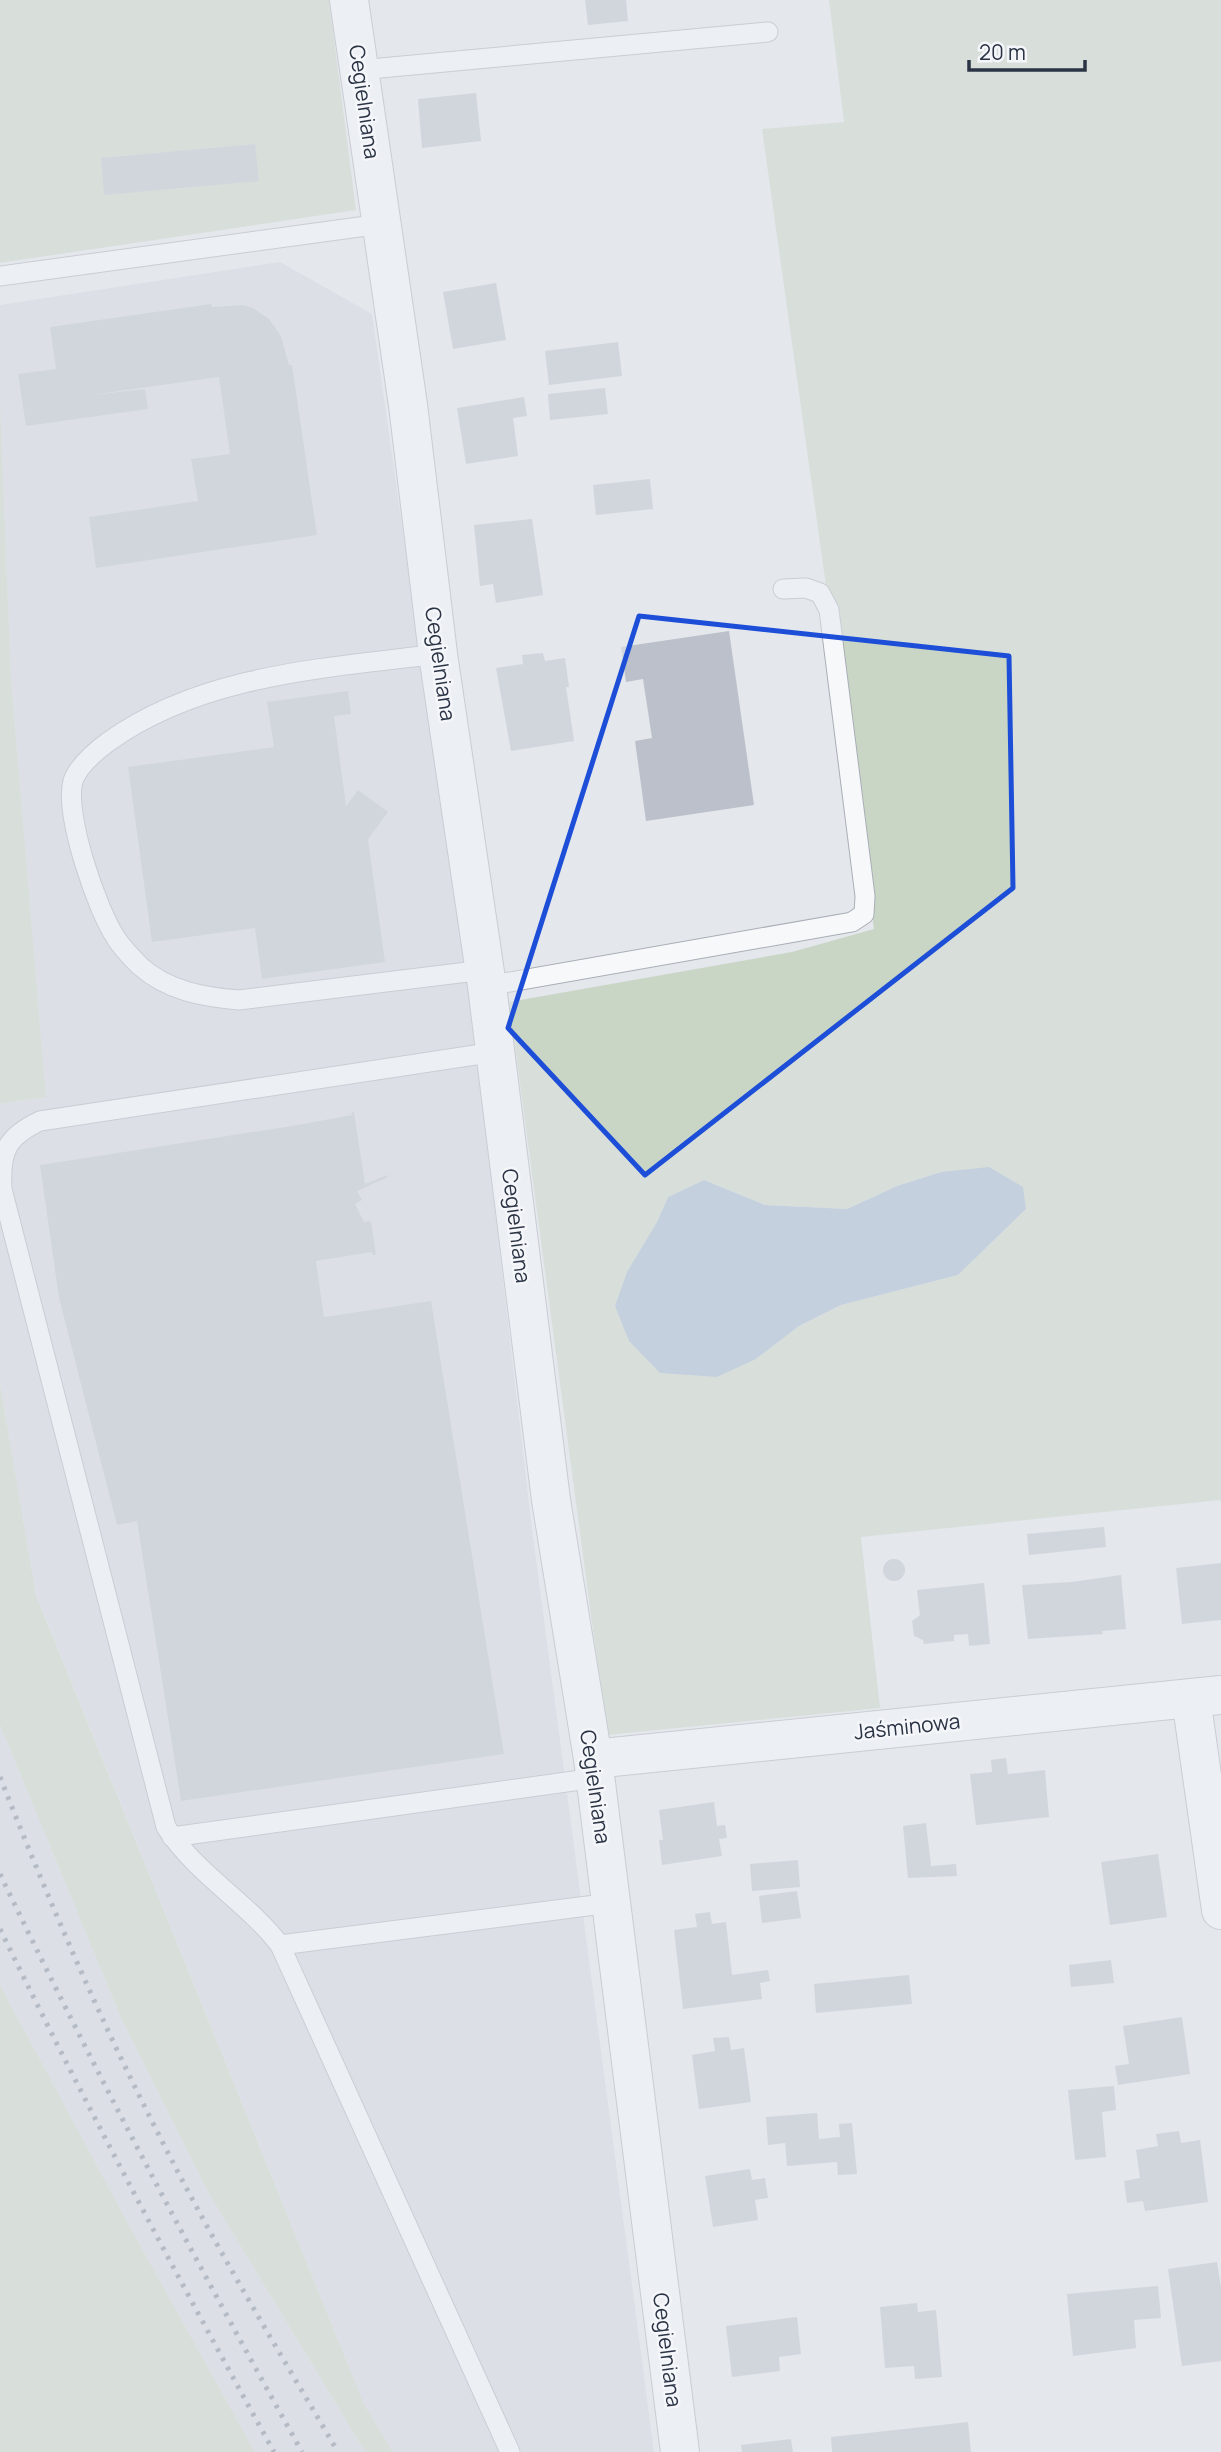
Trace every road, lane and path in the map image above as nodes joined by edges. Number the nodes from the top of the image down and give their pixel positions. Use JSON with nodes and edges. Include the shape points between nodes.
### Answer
{"nodes":[{"id":1,"x":349,"y":0,"type":"edge"},
{"id":2,"x":768,"y":32,"type":"dead end"},
{"id":3,"x":359,"y":70,"type":"junction"},
{"id":4,"x":381,"y":224,"type":"junction"},
{"id":5,"x":0,"y":276,"type":"edge"},
{"id":6,"x":783,"y":589,"type":"dead end"},
{"id":7,"x":438,"y":654,"type":"junction"},
{"id":8,"x":486,"y":978,"type":"junction"},
{"id":9,"x":495,"y":1052,"type":"junction"},
{"id":10,"x":1206,"y":1697,"type":"edge"},
{"id":11,"x":594,"y":1768,"type":"junction"},
{"id":12,"x":172,"y":1837,"type":"junction"},
{"id":13,"x":611,"y":1903,"type":"junction"},
{"id":14,"x":1221,"y":1910,"type":"edge"},
{"id":15,"x":280,"y":1945,"type":"junction"},
{"id":16,"x":509,"y":2452,"type":"edge"},
{"id":17,"x":680,"y":2452,"type":"edge"}],
"edges":[{"from":1,"to":3,"type":"street","name":"Cegielniana"},
{"from":2,"to":3,"type":"lane"},
{"from":3,"to":4,"type":"street","name":"Cegielniana"},
{"from":4,"to":5,"type":"lane"},
{"from":4,"to":7,"type":"street","name":"Cegielniana"},
{"from":6,"to":8,"type":"lane","via":[[820,593],[829,610],[864,914],[852,922]]},
{"from":7,"to":8,"type":"street","name":"Cegielniana"},
{"from":7,"to":8,"type":"lane","via":[[268,678],[152,715],[86,761],[73,781],[72,811],[87,870],[116,939],[141,967],[171,986],[201,996],[239,1000]]},
{"from":8,"to":9,"type":"street","name":"Cegielniana"},
{"from":9,"to":11,"type":"street","name":"Cegielniana","via":[[551,1500]]},
{"from":9,"to":12,"type":"lane","via":[[40,1121],[21,1130],[7,1145],[0,1166],[2,1189]]},
{"from":10,"to":11,"type":"street","name":"Jaśminowa"},
{"from":10,"to":14,"type":"street"},
{"from":11,"to":12,"type":"lane"},
{"from":11,"to":13,"type":"street","name":"Cegielniana"},
{"from":12,"to":15,"type":"lane","via":[[209,1878],[264,1924]]},
{"from":13,"to":15,"type":"lane"},
{"from":13,"to":17,"type":"street","name":"Cegielniana"},
{"from":15,"to":16,"type":"lane"}]}
